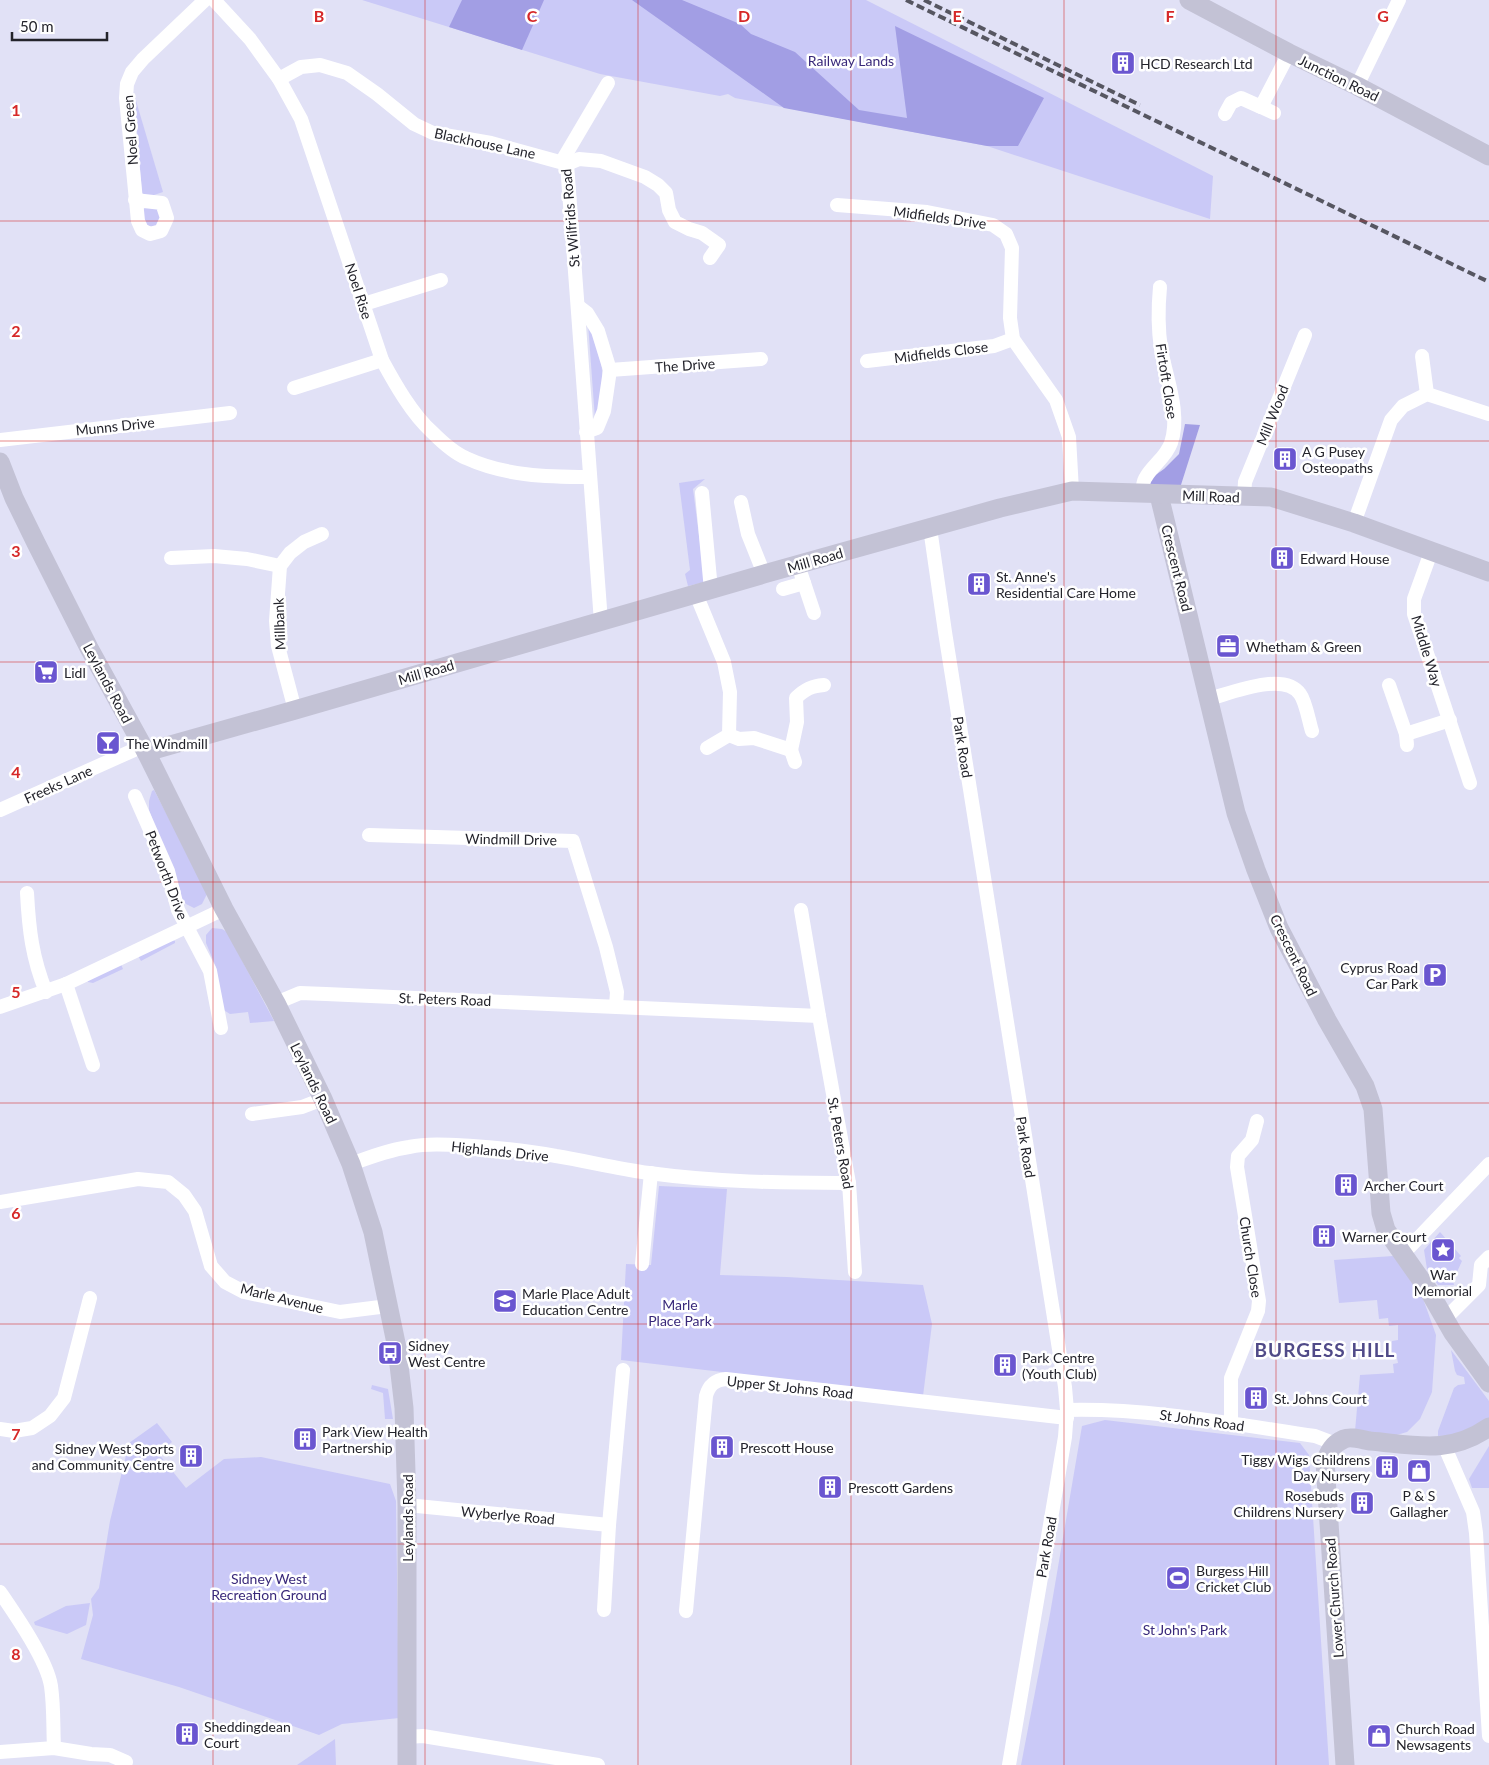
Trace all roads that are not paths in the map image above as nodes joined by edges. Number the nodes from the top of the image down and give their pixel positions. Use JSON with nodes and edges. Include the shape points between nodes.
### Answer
{"nodes":[{"id":1,"x":205,"y":0,"type":"edge"},
{"id":2,"x":214,"y":0,"type":"edge"},
{"id":3,"x":1189,"y":0,"type":"edge"},
{"id":4,"x":1399,"y":0,"type":"edge"},
{"id":5,"x":1289,"y":53,"type":"junction"},
{"id":6,"x":279,"y":79,"type":"junction"},
{"id":7,"x":608,"y":83,"type":"dead end"},
{"id":8,"x":1357,"y":86,"type":"junction"},
{"id":9,"x":1225,"y":114,"type":"dead end"},
{"id":10,"x":1489,"y":156,"type":"edge"},
{"id":11,"x":565,"y":162,"type":"junction"},
{"id":12,"x":136,"y":200,"type":"dead end"},
{"id":13,"x":837,"y":205,"type":"dead end"},
{"id":14,"x":710,"y":258,"type":"dead end"},
{"id":15,"x":441,"y":280,"type":"dead end"},
{"id":16,"x":1160,"y":287,"type":"dead end"},
{"id":17,"x":364,"y":304,"type":"junction"},
{"id":18,"x":578,"y":306,"type":"junction"},
{"id":19,"x":1305,"y":335,"type":"dead end"},
{"id":20,"x":1013,"y":339,"type":"junction"},
{"id":21,"x":1422,"y":356,"type":"dead end"},
{"id":22,"x":382,"y":360,"type":"junction"},
{"id":23,"x":761,"y":360,"type":"dead end"},
{"id":24,"x":867,"y":361,"type":"dead end"},
{"id":25,"x":610,"y":370,"type":"junction"},
{"id":26,"x":294,"y":388,"type":"dead end"},
{"id":27,"x":1427,"y":394,"type":"junction"},
{"id":28,"x":230,"y":413,"type":"dead end"},
{"id":29,"x":1489,"y":414,"type":"edge"},
{"id":30,"x":586,"y":432,"type":"junction"},
{"id":31,"x":0,"y":440,"type":"edge"},
{"id":32,"x":0,"y":462,"type":"edge"},
{"id":33,"x":590,"y":477,"type":"junction"},
{"id":34,"x":1072,"y":491,"type":"junction"},
{"id":35,"x":702,"y":492,"type":"dead end"},
{"id":36,"x":1140,"y":494,"type":"junction"},
{"id":37,"x":1159,"y":495,"type":"junction"},
{"id":38,"x":1244,"y":497,"type":"junction"},
{"id":39,"x":741,"y":502,"type":"dead end"},
{"id":40,"x":1354,"y":524,"type":"junction"},
{"id":41,"x":930,"y":528,"type":"junction"},
{"id":42,"x":322,"y":534,"type":"dead end"},
{"id":43,"x":1431,"y":552,"type":"junction"},
{"id":44,"x":171,"y":558,"type":"dead end"},
{"id":45,"x":280,"y":566,"type":"junction"},
{"id":46,"x":1489,"y":572,"type":"edge"},
{"id":47,"x":764,"y":574,"type":"junction"},
{"id":48,"x":801,"y":574,"type":"junction"},
{"id":49,"x":782,"y":589,"type":"dead end"},
{"id":50,"x":704,"y":592,"type":"junction"},
{"id":51,"x":814,"y":613,"type":"dead end"},
{"id":52,"x":600,"y":622,"type":"junction"},
{"id":53,"x":824,"y":685,"type":"dead end"},
{"id":54,"x":1389,"y":685,"type":"dead end"},
{"id":55,"x":1209,"y":699,"type":"junction"},
{"id":56,"x":295,"y":710,"type":"junction"},
{"id":57,"x":1450,"y":720,"type":"junction"},
{"id":58,"x":1312,"y":732,"type":"dead end"},
{"id":59,"x":729,"y":735,"type":"junction"},
{"id":60,"x":706,"y":748,"type":"dead end"},
{"id":61,"x":144,"y":749,"type":"junction"},
{"id":62,"x":1470,"y":783,"type":"dead end"},
{"id":63,"x":135,"y":796,"type":"dead end"},
{"id":64,"x":0,"y":810,"type":"edge"},
{"id":65,"x":369,"y":835,"type":"dead end"},
{"id":66,"x":27,"y":893,"type":"dead end"},
{"id":67,"x":224,"y":909,"type":"junction"},
{"id":68,"x":801,"y":910,"type":"dead end"},
{"id":69,"x":187,"y":926,"type":"junction"},
{"id":70,"x":66,"y":984,"type":"junction"},
{"id":71,"x":46,"y":992,"type":"junction"},
{"id":72,"x":276,"y":1003,"type":"junction"},
{"id":73,"x":616,"y":1006,"type":"junction"},
{"id":74,"x":0,"y":1007,"type":"edge"},
{"id":75,"x":819,"y":1016,"type":"junction"},
{"id":76,"x":221,"y":1028,"type":"dead end"},
{"id":77,"x":93,"y":1065,"type":"dead end"},
{"id":78,"x":323,"y":1099,"type":"junction"},
{"id":79,"x":252,"y":1114,"type":"dead end"},
{"id":80,"x":1257,"y":1121,"type":"dead end"},
{"id":81,"x":351,"y":1164,"type":"junction"},
{"id":82,"x":1489,"y":1164,"type":"edge"},
{"id":83,"x":651,"y":1173,"type":"junction"},
{"id":84,"x":849,"y":1183,"type":"junction"},
{"id":85,"x":0,"y":1202,"type":"edge"},
{"id":86,"x":1403,"y":1254,"type":"junction"},
{"id":87,"x":1489,"y":1257,"type":"edge"},
{"id":88,"x":642,"y":1264,"type":"dead end"},
{"id":89,"x":855,"y":1272,"type":"dead end"},
{"id":90,"x":90,"y":1298,"type":"dead end"},
{"id":91,"x":388,"y":1306,"type":"junction"},
{"id":92,"x":1444,"y":1320,"type":"junction"},
{"id":93,"x":624,"y":1370,"type":"dead end"},
{"id":94,"x":1489,"y":1383,"type":"edge"},
{"id":95,"x":1067,"y":1414,"type":"junction"},
{"id":96,"x":1231,"y":1424,"type":"junction"},
{"id":97,"x":1489,"y":1427,"type":"edge"},
{"id":98,"x":0,"y":1429,"type":"edge"},
{"id":99,"x":1336,"y":1444,"type":"junction"},
{"id":100,"x":1444,"y":1446,"type":"junction"},
{"id":101,"x":407,"y":1505,"type":"junction"},
{"id":102,"x":610,"y":1525,"type":"junction"},
{"id":103,"x":0,"y":1592,"type":"edge"},
{"id":104,"x":604,"y":1610,"type":"dead end"},
{"id":105,"x":686,"y":1611,"type":"dead end"},
{"id":106,"x":1489,"y":1736,"type":"edge"},
{"id":107,"x":407,"y":1737,"type":"junction"},
{"id":108,"x":54,"y":1748,"type":"junction"},
{"id":109,"x":0,"y":1752,"type":"edge"},
{"id":110,"x":126,"y":1762,"type":"dead end"},
{"id":111,"x":407,"y":1765,"type":"edge"},
{"id":112,"x":598,"y":1765,"type":"edge"},
{"id":113,"x":1009,"y":1765,"type":"edge"},
{"id":114,"x":1345,"y":1765,"type":"edge"}],
"edges":[{"from":1,"to":12,"type":"street","name":"Noel Green","via":[[132,72],[126,98]]},
{"from":2,"to":6,"type":"street","name":"Noel Rise","via":[[250,39]]},
{"from":3,"to":5,"type":"street","name":"Junction Road"},
{"from":4,"to":8,"type":"street"},
{"from":5,"to":8,"type":"street","name":"Junction Road"},
{"from":5,"to":9,"type":"street","via":[[1268,110],[1241,98],[1231,103]]},
{"from":6,"to":11,"type":"street","name":"Blackhouse Lane","via":[[301,67],[320,65],[347,73],[414,124],[433,133],[491,142]]},
{"from":6,"to":17,"type":"street","name":"Noel Rise","via":[[301,119]]},
{"from":7,"to":11,"type":"street","name":"St Wilfrids Road"},
{"from":8,"to":10,"type":"street","name":"Junction Road"},
{"from":11,"to":14,"type":"street","via":[[579,159],[601,161],[658,184],[666,193],[674,222],[702,233],[720,245]]},
{"from":11,"to":18,"type":"street","name":"St Wilfrids Road"},
{"from":13,"to":20,"type":"street","name":"Midfields Drive","via":[[927,212],[1000,228],[1012,248],[1010,318]]},
{"from":15,"to":17,"type":"street"},
{"from":16,"to":36,"type":"street","name":"Firtoft Close","via":[[1161,348],[1174,429],[1168,449],[1146,475]]},
{"from":17,"to":22,"type":"street","name":"Noel Rise"},
{"from":18,"to":25,"type":"street","via":[[587,313],[598,331]]},
{"from":18,"to":30,"type":"street","name":"St Wilfrids Road"},
{"from":19,"to":38,"type":"street","name":"Mill Wood","via":[[1245,482]]},
{"from":20,"to":24,"type":"street","name":"Midfields Close","via":[[994,346]]},
{"from":20,"to":34,"type":"street","name":"Midfields Drive","via":[[1056,400],[1069,437]]},
{"from":21,"to":27,"type":"street"},
{"from":22,"to":26,"type":"street"},
{"from":22,"to":33,"type":"street","name":"Noel Rise","via":[[403,396],[431,432],[464,457],[505,471],[548,477]]},
{"from":23,"to":25,"type":"street","name":"The Drive"},
{"from":25,"to":30,"type":"street","via":[[604,411],[597,428]]},
{"from":27,"to":29,"type":"street"},
{"from":27,"to":40,"type":"street","via":[[1403,406],[1391,420]]},
{"from":28,"to":31,"type":"street","name":"Munns Drive"},
{"from":30,"to":33,"type":"street","name":"St Wilfrids Road"},
{"from":32,"to":61,"type":"street","name":"Leylands Road","via":[[36,543]]},
{"from":33,"to":52,"type":"street","name":"St Wilfrids Road"},
{"from":34,"to":36,"type":"street","name":"Mill Road"},
{"from":34,"to":41,"type":"street","name":"Mill Road"},
{"from":35,"to":50,"type":"street"},
{"from":36,"to":37,"type":"street","name":"Mill Road"},
{"from":37,"to":38,"type":"street","name":"Mill Road"},
{"from":37,"to":55,"type":"street","name":"Crescent Road"},
{"from":38,"to":40,"type":"street","name":"Mill Road","via":[[1272,497]]},
{"from":39,"to":47,"type":"street","via":[[748,534]]},
{"from":40,"to":43,"type":"street","name":"Mill Road"},
{"from":41,"to":48,"type":"street","name":"Mill Road"},
{"from":41,"to":95,"type":"street","name":"Park Road"},
{"from":42,"to":45,"type":"street","via":[[304,542]]},
{"from":43,"to":46,"type":"street","name":"Mill Road"},
{"from":43,"to":57,"type":"street","name":"Middle Way","via":[[1414,599],[1414,614]]},
{"from":44,"to":45,"type":"street","via":[[214,556]]},
{"from":45,"to":56,"type":"street","name":"Millbank","via":[[276,621],[278,646]]},
{"from":47,"to":48,"type":"street","name":"Mill Road"},
{"from":47,"to":50,"type":"street","name":"Mill Road"},
{"from":48,"to":49,"type":"street"},
{"from":48,"to":51,"type":"street"},
{"from":50,"to":52,"type":"street","name":"Mill Road"},
{"from":50,"to":59,"type":"street","via":[[730,692]]},
{"from":52,"to":56,"type":"street","name":"Mill Road"},
{"from":53,"to":59,"type":"street","via":[[803,690],[796,698],[793,756],[754,738],[739,739]]},
{"from":54,"to":57,"type":"street","via":[[1406,740]]},
{"from":55,"to":58,"type":"street","via":[[1270,683],[1291,686],[1301,695]]},
{"from":55,"to":86,"type":"street","name":"Crescent Road","via":[[1236,813],[1279,928],[1365,1086],[1372,1109],[1381,1213],[1386,1230]]},
{"from":56,"to":61,"type":"street","name":"Mill Road"},
{"from":57,"to":62,"type":"street","name":"Middle Way"},
{"from":59,"to":60,"type":"street"},
{"from":61,"to":64,"type":"street","name":"Freeks Lane"},
{"from":61,"to":67,"type":"street","name":"Leylands Road"},
{"from":63,"to":69,"type":"street","name":"Petworth Drive","via":[[168,871],[178,910]]},
{"from":65,"to":73,"type":"street","name":"Windmill Drive","via":[[573,841],[606,947],[617,992]]},
{"from":66,"to":71,"type":"street","via":[[30,936]]},
{"from":67,"to":69,"type":"street","name":"Petworth Drive"},
{"from":67,"to":72,"type":"street","name":"Leylands Road"},
{"from":68,"to":75,"type":"street","name":"St. Peters Road"},
{"from":69,"to":70,"type":"street","name":"Petworth Drive"},
{"from":69,"to":76,"type":"street","name":"Petworth Drive","via":[[210,970]]},
{"from":70,"to":71,"type":"street","name":"Petworth Drive"},
{"from":70,"to":77,"type":"street"},
{"from":71,"to":74,"type":"street","name":"Petworth Drive"},
{"from":72,"to":73,"type":"street","name":"St. Peters Road","via":[[300,993]]},
{"from":72,"to":78,"type":"street","name":"Leylands Road"},
{"from":73,"to":75,"type":"street","name":"St. Peters Road"},
{"from":75,"to":84,"type":"street","name":"St. Peters Road"},
{"from":78,"to":79,"type":"street","via":[[302,1108]]},
{"from":78,"to":81,"type":"street","name":"Leylands Road"},
{"from":80,"to":96,"type":"street","name":"Church Close","via":[[1252,1140],[1238,1156],[1237,1167],[1259,1302],[1231,1378]]},
{"from":81,"to":83,"type":"street","name":"Highlands Drive","via":[[408,1147],[456,1145],[555,1156]]},
{"from":81,"to":91,"type":"street","name":"Leylands Road","via":[[373,1232]]},
{"from":82,"to":86,"type":"street"},
{"from":83,"to":84,"type":"street","name":"Highlands Drive","via":[[764,1183]]},
{"from":83,"to":88,"type":"street"},
{"from":84,"to":89,"type":"street","name":"St. Peters Road"},
{"from":85,"to":91,"type":"street","name":"Marle Avenue","via":[[138,1179],[168,1182],[184,1195],[195,1211],[211,1266],[225,1282],[244,1292],[340,1312]]},
{"from":86,"to":92,"type":"street","name":"Crescent Road","via":[[1429,1291]]},
{"from":87,"to":92,"type":"street","via":[[1481,1265],[1479,1285]]},
{"from":90,"to":98,"type":"street","via":[[64,1398],[50,1416],[32,1428]]},
{"from":91,"to":101,"type":"street","name":"Leylands Road","via":[[404,1408]]},
{"from":92,"to":94,"type":"street","name":"Crescent Road"},
{"from":93,"to":102,"type":"street"},
{"from":95,"to":96,"type":"street","name":"St Johns Road","via":[[1093,1409],[1147,1412]]},
{"from":95,"to":105,"type":"street","name":"Upper St Johns Road","via":[[719,1380],[708,1389],[706,1396]]},
{"from":95,"to":113,"type":"street","name":"Park Road"},
{"from":96,"to":99,"type":"street","name":"St Johns Road","via":[[1315,1436]]},
{"from":97,"to":100,"type":"street","via":[[1466,1441]]},
{"from":99,"to":100,"type":"street","via":[[1346,1438]]},
{"from":99,"to":114,"type":"street","name":"Lower Church Road","via":[[1325,1462]]},
{"from":100,"to":106,"type":"street","via":[[1470,1505],[1476,1532]]},
{"from":101,"to":102,"type":"street","name":"Wyberlye Road"},
{"from":101,"to":107,"type":"street","name":"Leylands Road"},
{"from":102,"to":104,"type":"street"},
{"from":103,"to":108,"type":"street","via":[[42,1661],[51,1685]]},
{"from":107,"to":111,"type":"street","name":"Leylands Road"},
{"from":107,"to":112,"type":"street","via":[[423,1736]]},
{"from":108,"to":109,"type":"street"},
{"from":108,"to":110,"type":"street","via":[[110,1755]]}]}
